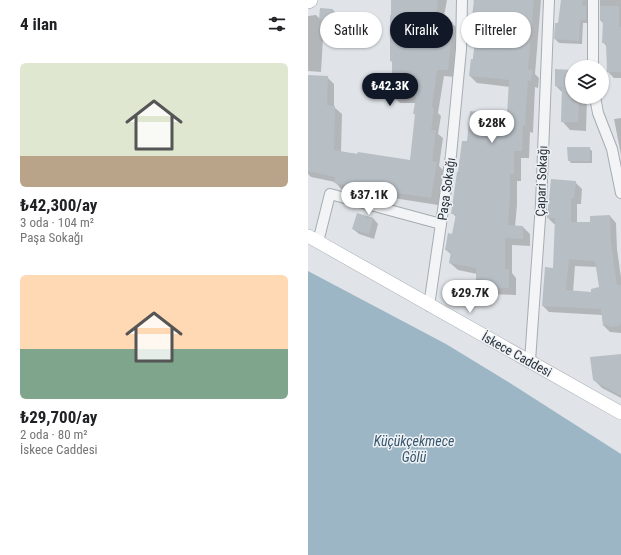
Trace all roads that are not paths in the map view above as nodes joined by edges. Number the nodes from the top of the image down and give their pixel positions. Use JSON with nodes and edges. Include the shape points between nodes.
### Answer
{"nodes":[{"id":1,"x":462,"y":0,"type":"edge"},
{"id":2,"x":549,"y":0,"type":"edge"},
{"id":3,"x":593,"y":0,"type":"edge"},
{"id":4,"x":593,"y":60,"type":"edge"},
{"id":5,"x":596,"y":104,"type":"edge"},
{"id":6,"x":621,"y":193,"type":"edge"},
{"id":7,"x":441,"y":224,"type":"junction"},
{"id":8,"x":313,"y":239,"type":"edge"},
{"id":9,"x":429,"y":306,"type":"junction"},
{"id":10,"x":530,"y":361,"type":"junction"},
{"id":11,"x":621,"y":413,"type":"edge"}],
"edges":[{"from":1,"to":7,"type":"street","name":"Paşa Sokağı","via":[[461,49],[451,155]]},
{"from":2,"to":10,"type":"street","name":"Çapari Sokağı","via":[[541,204]]},
{"from":3,"to":4,"type":"street"},
{"from":5,"to":6,"type":"street","via":[[612,149]]},
{"from":7,"to":8,"type":"street","via":[[330,194]]},
{"from":7,"to":9,"type":"street","name":"Paşa Sokağı"},
{"from":8,"to":9,"type":"street","name":"İskece Caddesi"},
{"from":9,"to":10,"type":"street","name":"İskece Caddesi"},
{"from":10,"to":11,"type":"street","name":"İskece Caddesi"}]}
